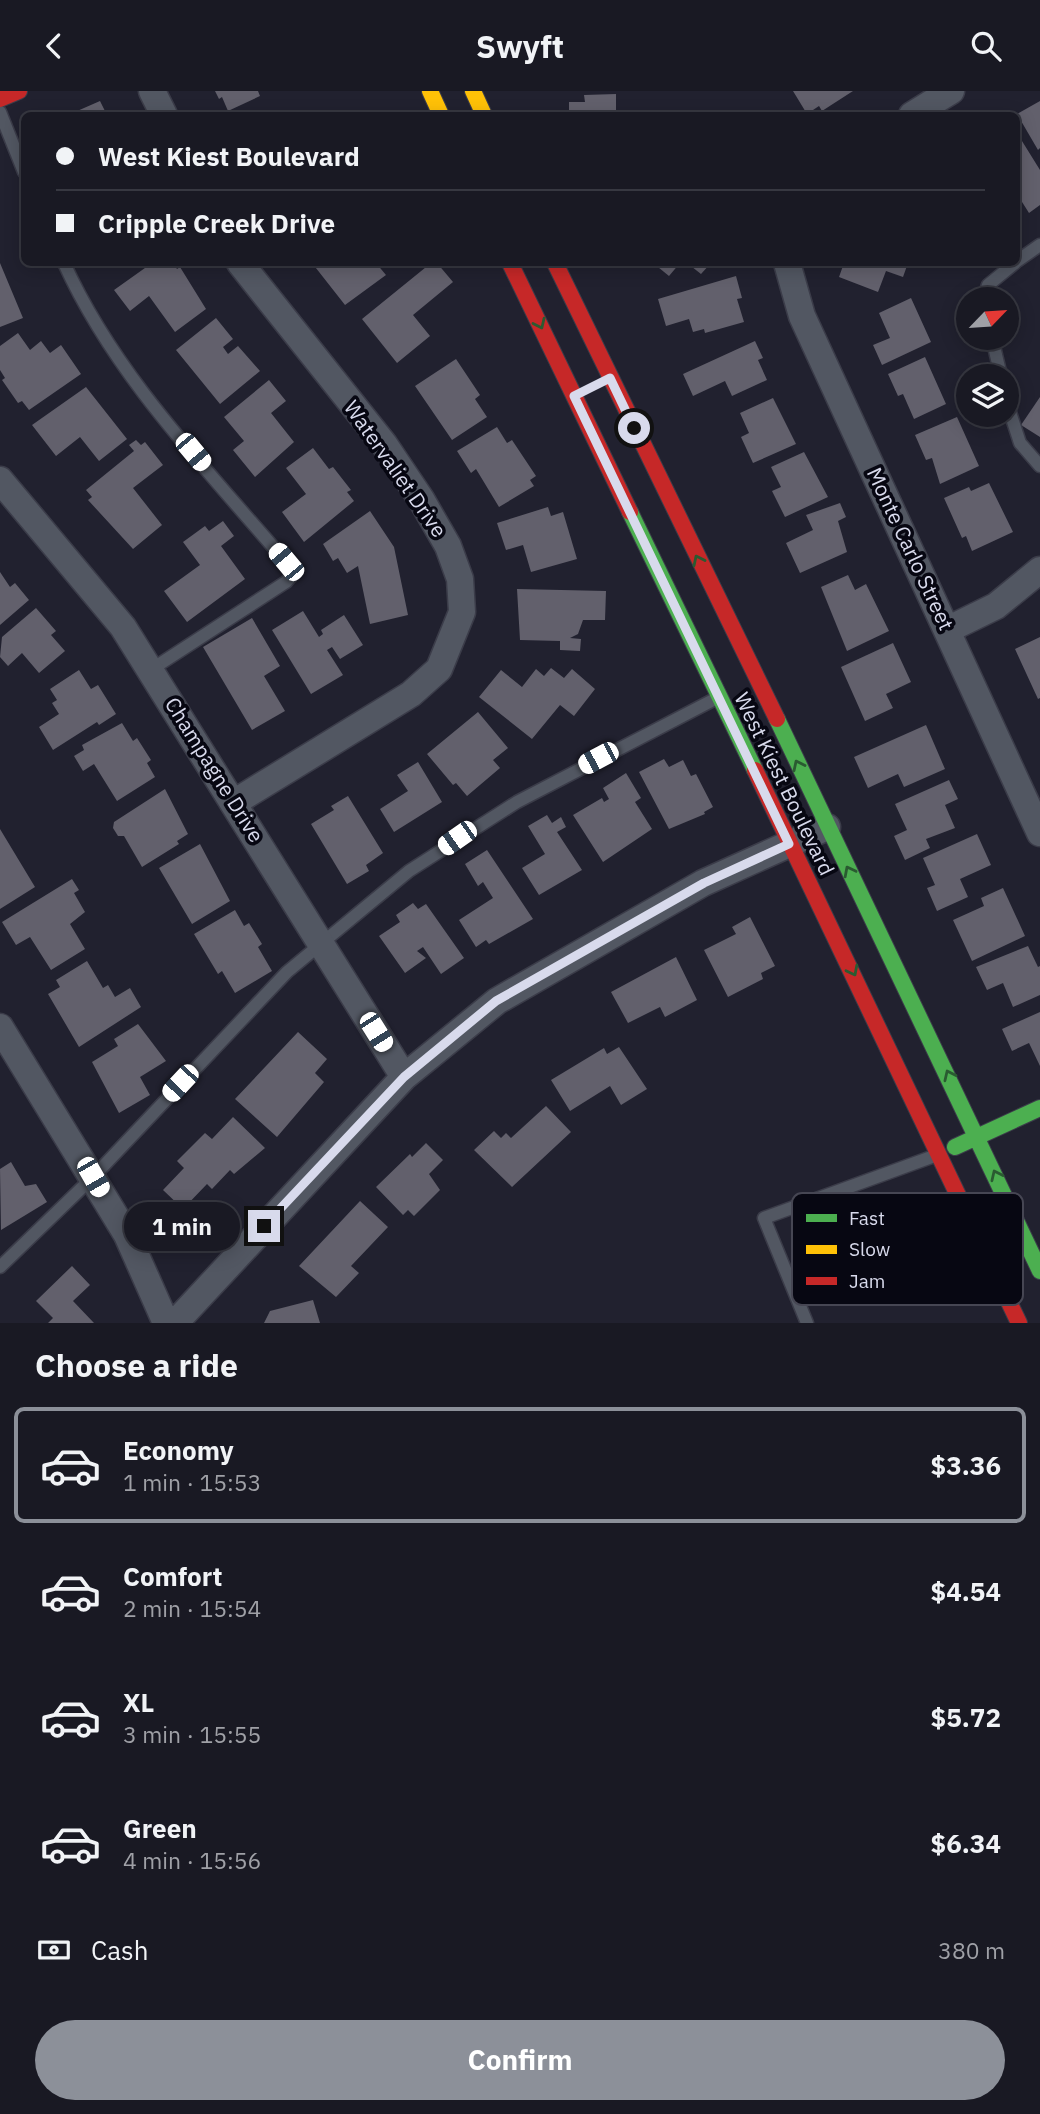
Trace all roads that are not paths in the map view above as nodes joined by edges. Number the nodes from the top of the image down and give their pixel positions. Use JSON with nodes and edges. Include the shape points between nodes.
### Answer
{"nodes":[{"id":1,"x":19,"y":91,"type":"edge"},
{"id":2,"x":152,"y":91,"type":"edge"},
{"id":3,"x":429,"y":91,"type":"edge"},
{"id":4,"x":473,"y":91,"type":"edge"},
{"id":5,"x":951,"y":91,"type":"edge"},
{"id":6,"x":0,"y":99,"type":"edge"},
{"id":7,"x":0,"y":112,"type":"edge"},
{"id":8,"x":162,"y":112,"type":"edge"},
{"id":9,"x":440,"y":112,"type":"edge"},
{"id":10,"x":483,"y":112,"type":"edge"},
{"id":11,"x":917,"y":112,"type":"edge"},
{"id":12,"x":21,"y":164,"type":"edge"},
{"id":13,"x":1040,"y":246,"type":"edge"},
{"id":14,"x":1020,"y":259,"type":"edge"},
{"id":15,"x":66,"y":266,"type":"edge"},
{"id":16,"x":242,"y":266,"type":"edge"},
{"id":17,"x":512,"y":266,"type":"edge"},
{"id":18,"x":556,"y":266,"type":"edge"},
{"id":19,"x":788,"y":266,"type":"edge"},
{"id":20,"x":1011,"y":266,"type":"edge"},
{"id":21,"x":987,"y":287,"type":"edge"},
{"id":22,"x":592,"y":387,"type":"junction"},
{"id":23,"x":1015,"y":427,"type":"edge"},
{"id":24,"x":1040,"y":466,"type":"edge"},
{"id":25,"x":0,"y":481,"type":"edge"},
{"id":26,"x":1040,"y":570,"type":"edge"},
{"id":27,"x":947,"y":630,"type":"junction"},
{"id":28,"x":152,"y":669,"type":"junction"},
{"id":29,"x":718,"y":697,"type":"junction"},
{"id":30,"x":234,"y":802,"type":"junction"},
{"id":31,"x":827,"y":827,"type":"junction"},
{"id":32,"x":1040,"y":833,"type":"edge"},
{"id":33,"x":789,"y":844,"type":"junction"},
{"id":34,"x":320,"y":943,"type":"junction"},
{"id":35,"x":0,"y":1027,"type":"edge"},
{"id":36,"x":404,"y":1077,"type":"junction"},
{"id":37,"x":1040,"y":1108,"type":"edge"},
{"id":38,"x":978,"y":1137,"type":"junction"},
{"id":39,"x":941,"y":1153,"type":"junction"},
{"id":40,"x":93,"y":1177,"type":"junction"},
{"id":41,"x":832,"y":1193,"type":"edge"},
{"id":42,"x":959,"y":1193,"type":"edge"},
{"id":43,"x":1004,"y":1193,"type":"edge"},
{"id":44,"x":792,"y":1208,"type":"edge"},
{"id":45,"x":1023,"y":1234,"type":"edge"},
{"id":46,"x":0,"y":1267,"type":"edge"},
{"id":47,"x":1040,"y":1271,"type":"edge"},
{"id":48,"x":792,"y":1286,"type":"edge"},
{"id":49,"x":800,"y":1305,"type":"edge"},
{"id":50,"x":1011,"y":1305,"type":"edge"},
{"id":51,"x":166,"y":1323,"type":"edge"},
{"id":52,"x":175,"y":1323,"type":"edge"},
{"id":53,"x":807,"y":1323,"type":"edge"},
{"id":54,"x":1019,"y":1323,"type":"edge"}],
"edges":[{"from":1,"to":6,"type":"main road"},
{"from":2,"to":8,"type":"street"},
{"from":3,"to":9,"type":"main road"},
{"from":4,"to":10,"type":"main road"},
{"from":5,"to":11,"type":"street"},
{"from":7,"to":12,"type":"lane"},
{"from":13,"to":14,"type":"lane"},
{"from":15,"to":28,"type":"lane","via":[[108,345],[293,574]]},
{"from":16,"to":30,"type":"street","name":"Watervaliet Drive","via":[[384,444],[421,499],[448,546],[460,579],[462,612],[439,669],[411,694]]},
{"from":17,"to":22,"type":"main road","name":"West Kiest Boulevard","one_way":true},
{"from":18,"to":22,"type":"main road","name":"West Kiest Boulevard"},
{"from":19,"to":27,"type":"street","name":"Monte Carlo Street","via":[[802,316]]},
{"from":20,"to":21,"type":"lane"},
{"from":22,"to":29,"type":"main road","name":"West Kiest Boulevard"},
{"from":31,"to":22,"type":"main road","name":"West Kiest Boulevard","one_way":true},
{"from":23,"to":24,"type":"lane","via":[[1020,443]]},
{"from":25,"to":28,"type":"street","name":"Champagne Drive","via":[[123,627]]},
{"from":26,"to":27,"type":"street","via":[[996,606]]},
{"from":27,"to":32,"type":"street","name":"Monte Carlo Street"},
{"from":28,"to":30,"type":"street","name":"Champagne Drive"},
{"from":29,"to":33,"type":"main road","name":"West Kiest Boulevard"},
{"from":29,"to":34,"type":"lane","via":[[457,838]]},
{"from":30,"to":34,"type":"street","name":"Champagne Drive"},
{"from":31,"to":33,"type":"street"},
{"from":38,"to":31,"type":"main road","name":"West Kiest Boulevard","one_way":true},
{"from":33,"to":36,"type":"street","via":[[704,883],[496,1001]]},
{"from":33,"to":39,"type":"main road","name":"West Kiest Boulevard","one_way":true},
{"from":34,"to":36,"type":"street","name":"Champagne Drive"},
{"from":34,"to":40,"type":"lane"},
{"from":35,"to":40,"type":"street"},
{"from":36,"to":52,"type":"street"},
{"from":37,"to":38,"type":"main road"},
{"from":38,"to":39,"type":"main road"},
{"from":43,"to":38,"type":"main road","name":"West Kiest Boulevard","one_way":true},
{"from":39,"to":41,"type":"lane"},
{"from":39,"to":42,"type":"main road","name":"West Kiest Boulevard"},
{"from":40,"to":46,"type":"lane"},
{"from":40,"to":51,"type":"street","via":[[127,1235]]},
{"from":44,"to":48,"type":"lane","via":[[764,1218]]},
{"from":47,"to":45,"type":"main road","name":"West Kiest Boulevard","one_way":true},
{"from":49,"to":53,"type":"lane"},
{"from":50,"to":54,"type":"main road","name":"West Kiest Boulevard"}]}
